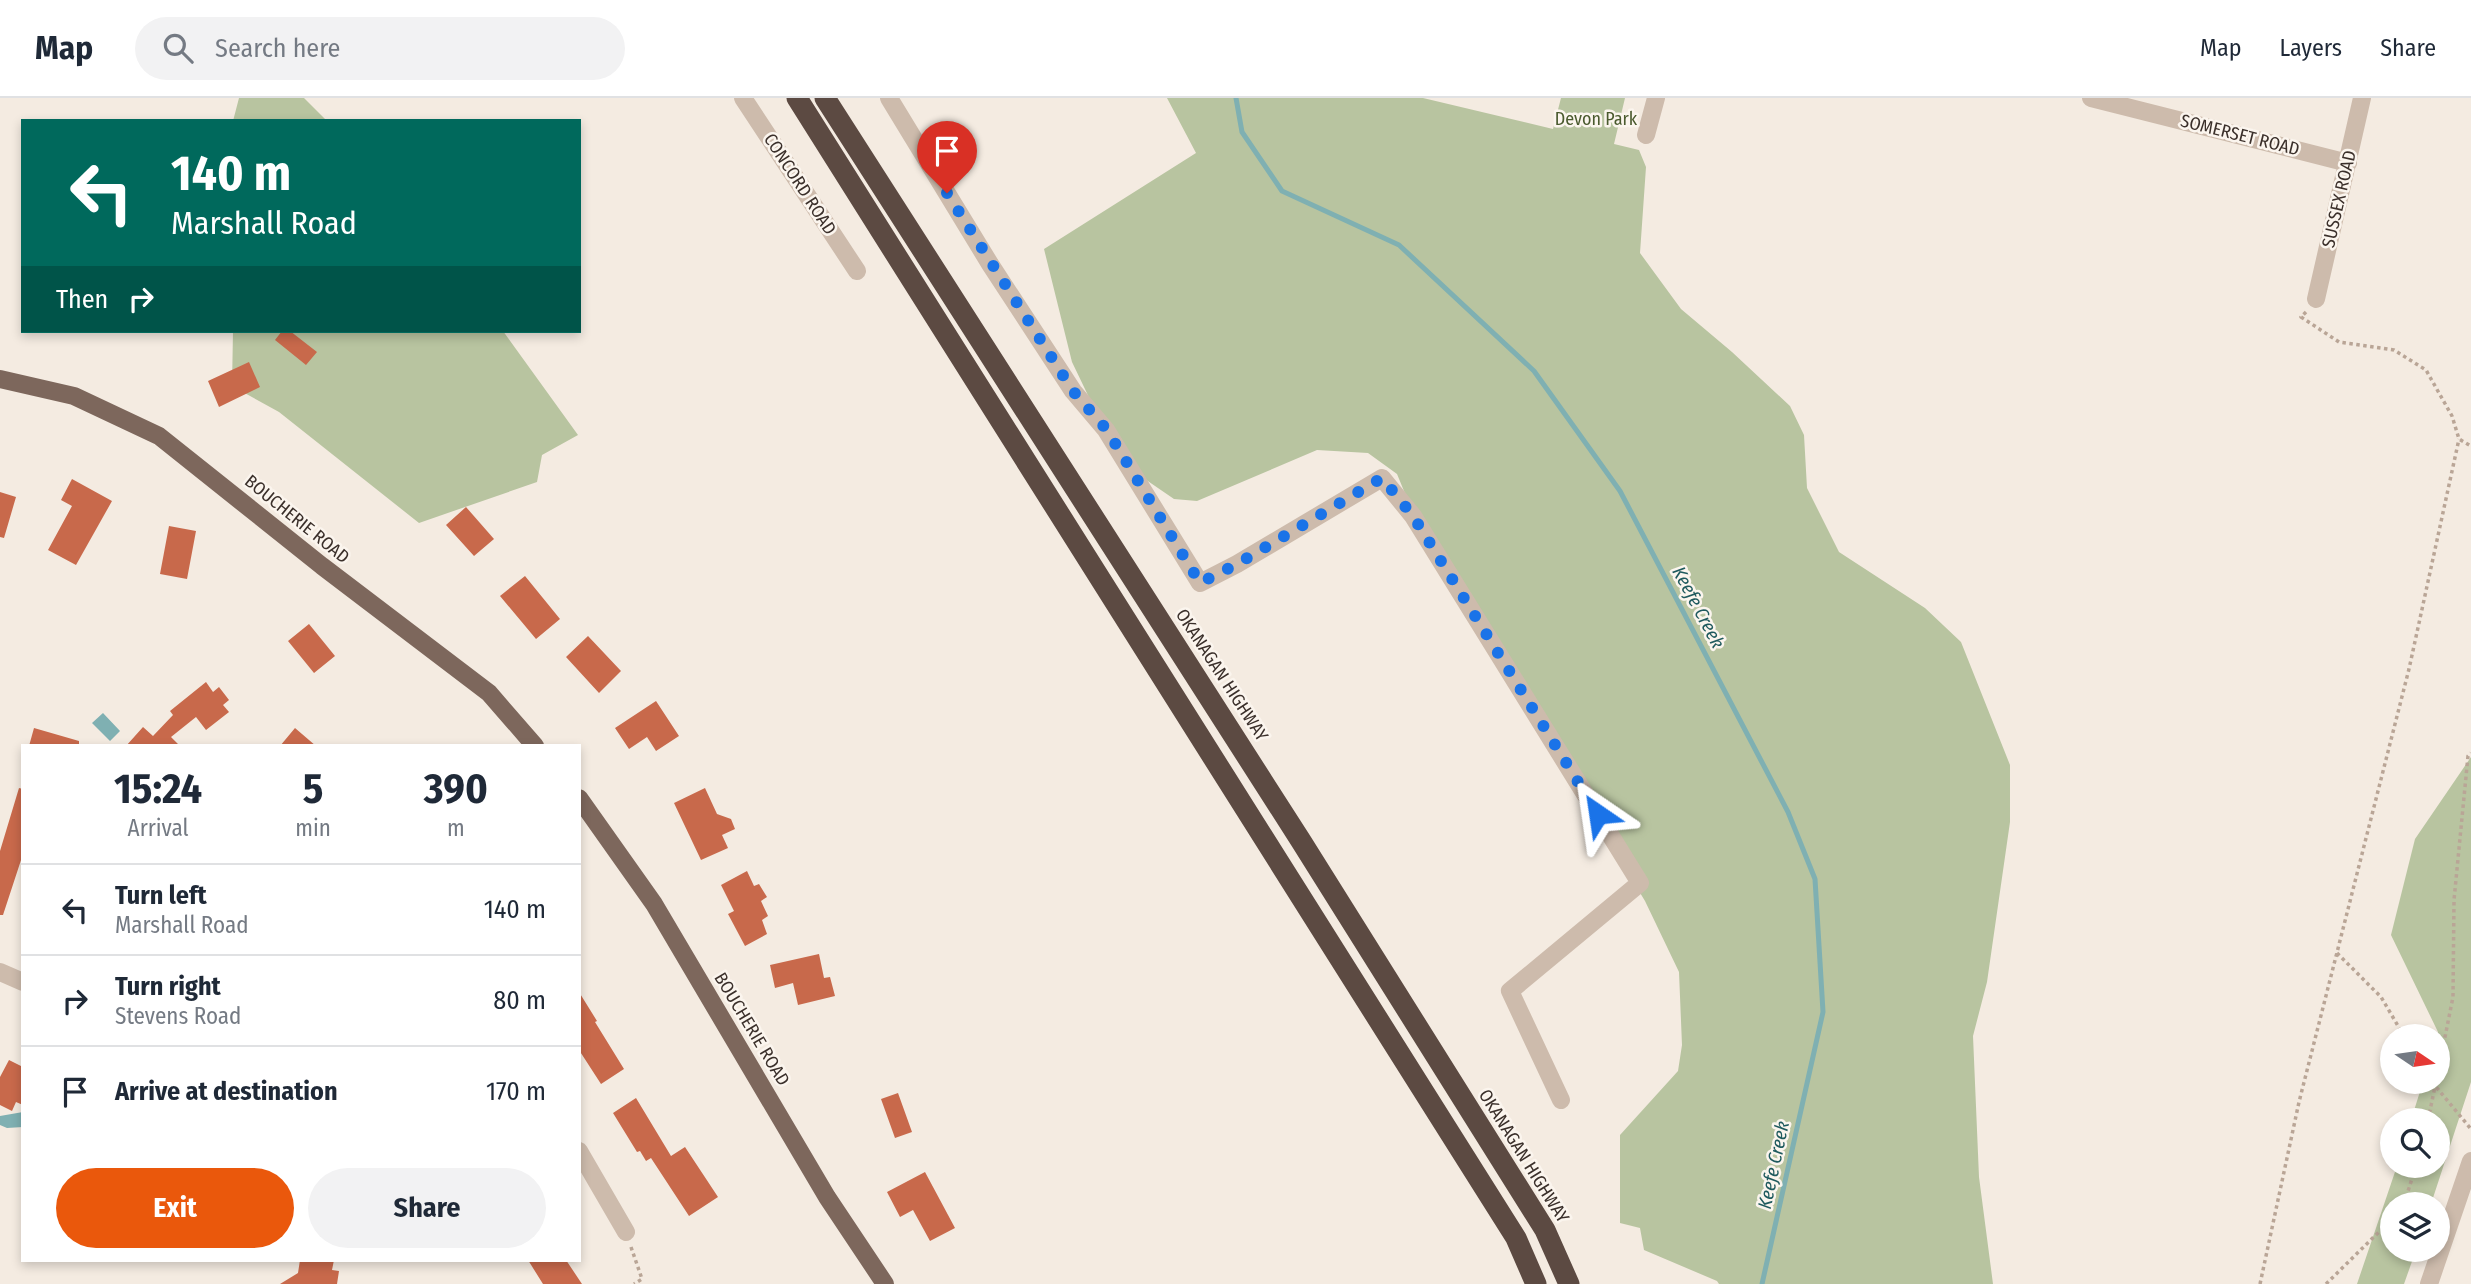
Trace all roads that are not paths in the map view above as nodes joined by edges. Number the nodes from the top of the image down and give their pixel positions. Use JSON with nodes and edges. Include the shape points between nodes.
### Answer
{"nodes":[{"id":1,"x":743,"y":98,"type":"edge"},
{"id":2,"x":797,"y":98,"type":"edge"},
{"id":3,"x":825,"y":98,"type":"edge"},
{"id":4,"x":889,"y":98,"type":"edge"},
{"id":5,"x":1656,"y":98,"type":"edge"},
{"id":6,"x":2091,"y":98,"type":"edge"},
{"id":7,"x":2362,"y":98,"type":"edge"},
{"id":8,"x":1646,"y":135,"type":"dead end"},
{"id":9,"x":2348,"y":163,"type":"junction"},
{"id":10,"x":857,"y":271,"type":"dead end"},
{"id":11,"x":2316,"y":299,"type":"road end"},
{"id":12,"x":0,"y":379,"type":"edge"},
{"id":13,"x":533,"y":744,"type":"edge"},
{"id":14,"x":581,"y":802,"type":"edge"},
{"id":15,"x":0,"y":972,"type":"edge"},
{"id":16,"x":21,"y":981,"type":"edge"},
{"id":17,"x":1561,"y":1100,"type":"dead end"},
{"id":18,"x":581,"y":1154,"type":"edge"},
{"id":19,"x":2470,"y":1170,"type":"edge"},
{"id":20,"x":626,"y":1231,"type":"road end"},
{"id":21,"x":885,"y":1284,"type":"edge"},
{"id":22,"x":1536,"y":1284,"type":"edge"},
{"id":23,"x":1569,"y":1284,"type":"edge"},
{"id":24,"x":2429,"y":1284,"type":"edge"}],
"edges":[{"from":1,"to":10,"type":"street","name":"CONCORD ROAD"},
{"from":2,"to":22,"type":"highway","via":[[1516,1238]]},
{"from":3,"to":23,"type":"highway","name":"OKANAGAN HIGHWAY","via":[[1523,1194]]},
{"from":4,"to":17,"type":"street","via":[[990,264],[1073,391],[1107,430],[1200,583],[1382,478],[1413,516],[1640,883],[1510,991]]},
{"from":5,"to":8,"type":"street"},
{"from":6,"to":9,"type":"street","name":"SOMERSET ROAD"},
{"from":7,"to":9,"type":"street","name":"SUSSEX ROAD"},
{"from":9,"to":11,"type":"street","name":"SUSSEX ROAD"},
{"from":12,"to":13,"type":"main road","name":"BOUCHERIE ROAD","via":[[74,396],[159,436],[489,693]]},
{"from":14,"to":21,"type":"main road","name":"BOUCHERIE ROAD","via":[[654,904],[827,1197]]},
{"from":15,"to":16,"type":"street"},
{"from":18,"to":20,"type":"street"},
{"from":19,"to":24,"type":"street"}]}
